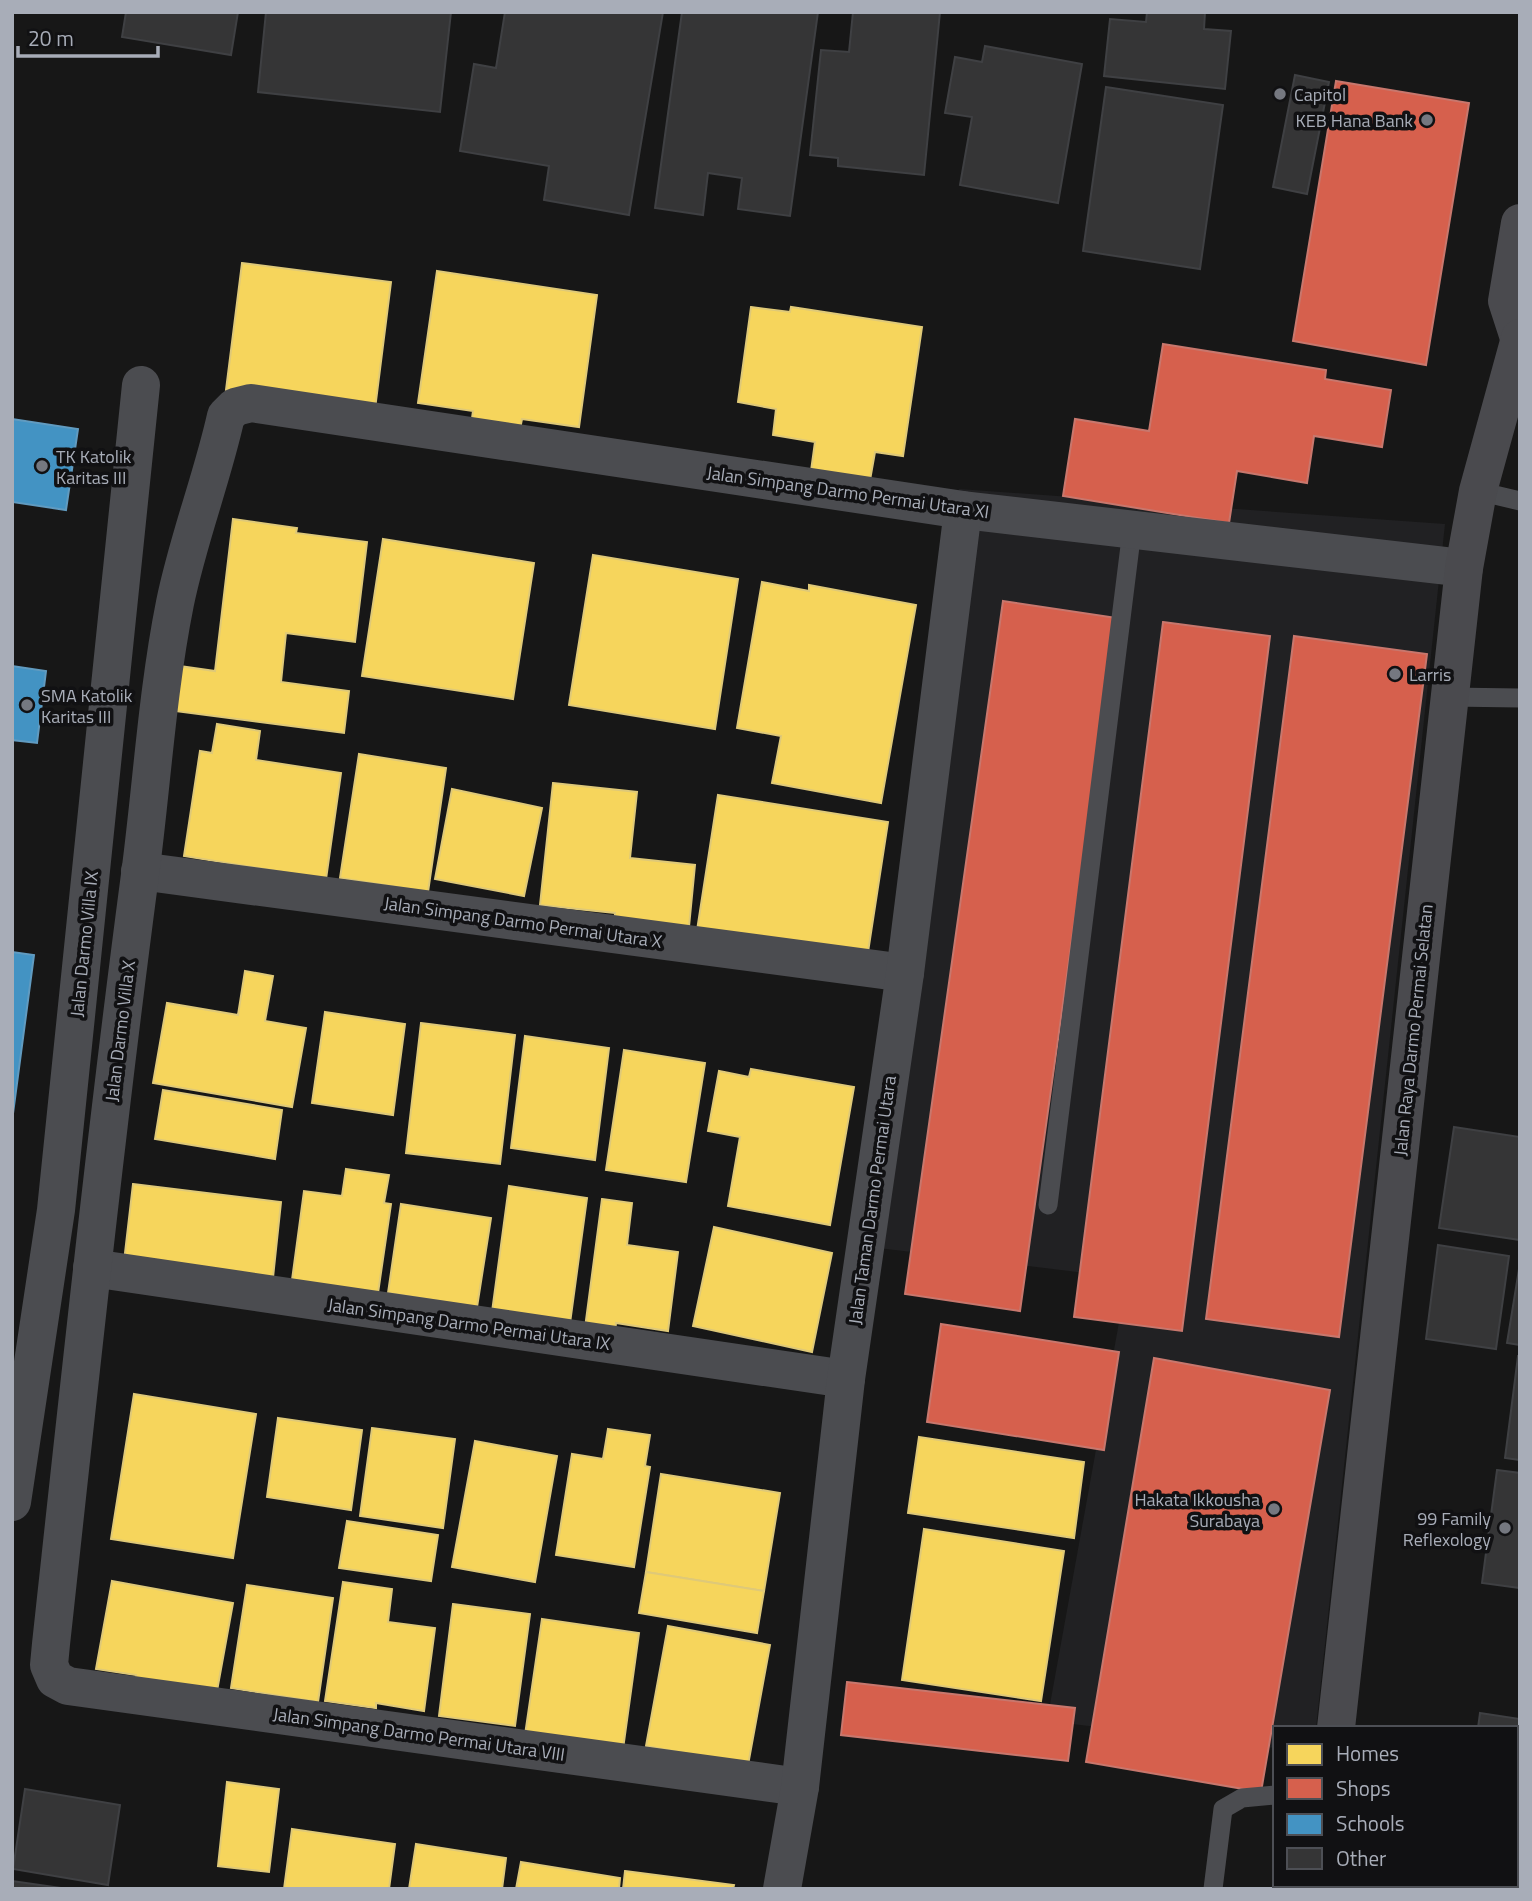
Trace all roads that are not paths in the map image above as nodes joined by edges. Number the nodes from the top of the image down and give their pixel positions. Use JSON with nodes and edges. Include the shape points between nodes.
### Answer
{"nodes":[{"id":1,"x":1520,"y":223,"type":"edge"},
{"id":2,"x":1519,"y":338,"type":"edge"},
{"id":3,"x":141,"y":385,"type":"dead end"},
{"id":4,"x":235,"y":407,"type":"joint"},
{"id":5,"x":1478,"y":491,"type":"junction"},
{"id":6,"x":1520,"y":501,"type":"edge"},
{"id":7,"x":963,"y":510,"type":"junction"},
{"id":8,"x":1132,"y":530,"type":"junction"},
{"id":9,"x":1464,"y":568,"type":"junction"},
{"id":10,"x":1449,"y":697,"type":"junction"},
{"id":11,"x":1520,"y":698,"type":"edge"},
{"id":12,"x":140,"y":871,"type":"junction"},
{"id":13,"x":905,"y":973,"type":"junction"},
{"id":14,"x":1048,"y":1205,"type":"dead end"},
{"id":15,"x":92,"y":1268,"type":"junction"},
{"id":16,"x":846,"y":1379,"type":"junction"},
{"id":17,"x":12,"y":1502,"type":"edge"},
{"id":18,"x":49,"y":1665,"type":"joint"},
{"id":19,"x":1336,"y":1726,"type":"edge"},
{"id":20,"x":800,"y":1787,"type":"junction"},
{"id":21,"x":1273,"y":1795,"type":"edge"},
{"id":22,"x":782,"y":1889,"type":"edge"},
{"id":23,"x":1213,"y":1889,"type":"edge"}],
"edges":[{"from":1,"to":2,"type":"street","name":"Jalan Raya Darmo Permai Selatan","via":[[1507,301]]},
{"from":2,"to":5,"type":"street","name":"Jalan Raya Darmo Permai Selatan"},
{"from":3,"to":17,"type":"street","name":"Jalan Darmo Villa IX","via":[[56,1210]]},
{"from":4,"to":7,"type":"street","name":"Jalan Simpang Darmo Permai Utara XI","via":[[251,403]]},
{"from":4,"to":12,"type":"street","name":"Jalan Darmo Villa X","via":[[226,416],[175,605]]},
{"from":5,"to":6,"type":"lane"},
{"from":5,"to":9,"type":"street","name":"Jalan Raya Darmo Permai Selatan"},
{"from":7,"to":8,"type":"street","name":"Jalan Simpang Darmo Permai Utara XI"},
{"from":7,"to":13,"type":"street","name":"Jalan Taman Darmo Permai Utara"},
{"from":8,"to":9,"type":"street","name":"Jalan Simpang Darmo Permai Utara XI"},
{"from":8,"to":14,"type":"lane"},
{"from":9,"to":10,"type":"street","name":"Jalan Raya Darmo Permai Selatan"},
{"from":10,"to":11,"type":"lane"},
{"from":10,"to":19,"type":"street","name":"Jalan Raya Darmo Permai Selatan"},
{"from":12,"to":13,"type":"street","name":"Jalan Simpang Darmo Permai Utara X"},
{"from":12,"to":15,"type":"street","name":"Jalan Darmo Villa X"},
{"from":13,"to":16,"type":"street","name":"Jalan Taman Darmo Permai Utara"},
{"from":15,"to":16,"type":"street","name":"Jalan Simpang Darmo Permai Utara IX"},
{"from":15,"to":18,"type":"street","name":"Jalan Darmo Villa X"},
{"from":16,"to":20,"type":"street","name":"Jalan Taman Darmo Permai Utara"},
{"from":18,"to":20,"type":"street","name":"Jalan Simpang Darmo Permai Utara VIII","via":[[55,1679],[68,1686]]},
{"from":20,"to":22,"type":"street","name":"Jalan Taman Darmo Permai Utara"},
{"from":21,"to":23,"type":"lane","via":[[1242,1798],[1223,1810]]}]}
